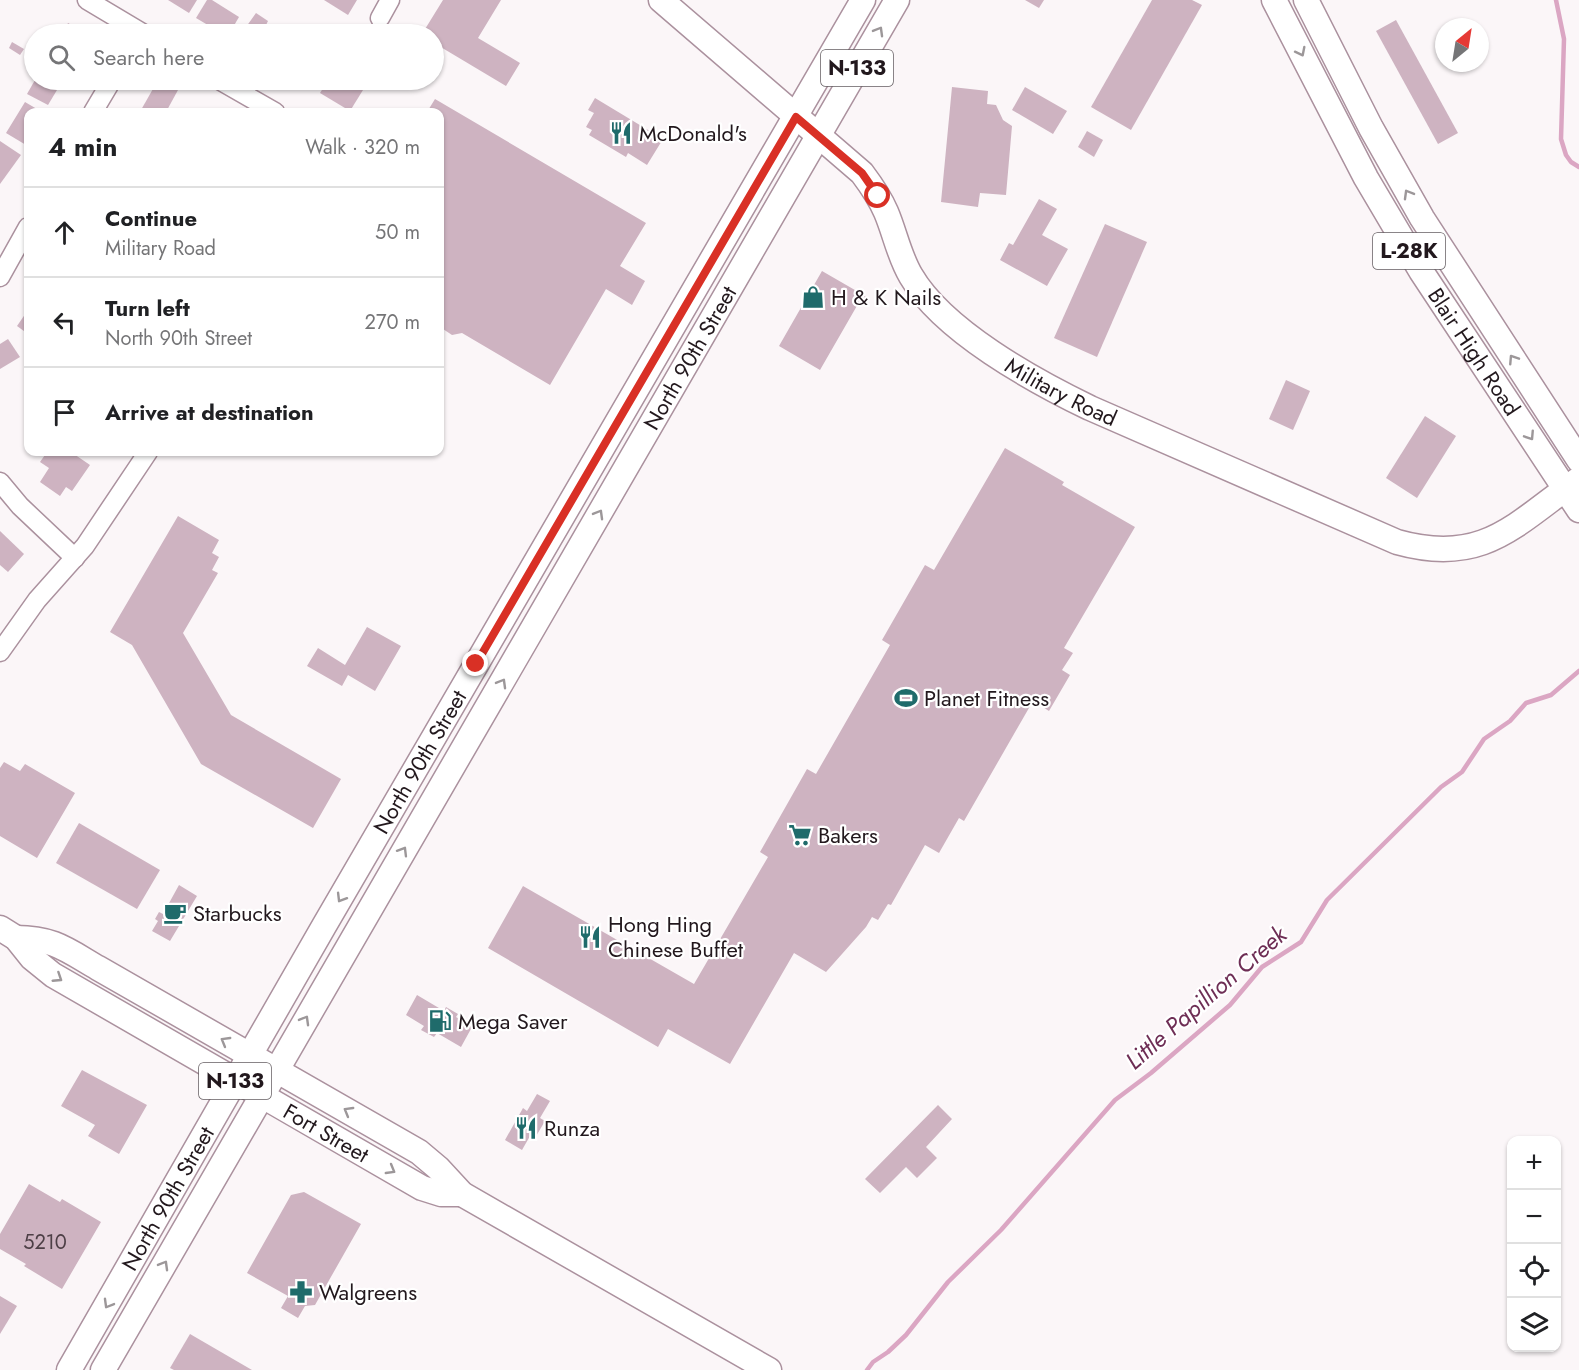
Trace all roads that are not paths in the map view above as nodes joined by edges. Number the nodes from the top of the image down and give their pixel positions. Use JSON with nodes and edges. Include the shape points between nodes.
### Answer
{"nodes":[{"id":1,"x":87,"y":0,"type":"edge"},
{"id":2,"x":390,"y":0,"type":"edge"},
{"id":3,"x":661,"y":0,"type":"edge"},
{"id":4,"x":864,"y":0,"type":"edge"},
{"id":5,"x":897,"y":0,"type":"edge"},
{"id":6,"x":1274,"y":0,"type":"edge"},
{"id":7,"x":1306,"y":0,"type":"edge"},
{"id":8,"x":380,"y":18,"type":"dead end"},
{"id":9,"x":124,"y":24,"type":"edge"},
{"id":10,"x":106,"y":90,"type":"edge"},
{"id":11,"x":236,"y":90,"type":"edge"},
{"id":12,"x":95,"y":108,"type":"edge"},
{"id":13,"x":268,"y":108,"type":"edge"},
{"id":14,"x":796,"y":117,"type":"junction"},
{"id":15,"x":818,"y":136,"type":"junction"},
{"id":16,"x":24,"y":234,"type":"edge"},
{"id":17,"x":0,"y":277,"type":"edge"},
{"id":18,"x":145,"y":456,"type":"edge"},
{"id":19,"x":1579,"y":460,"type":"edge"},
{"id":20,"x":0,"y":482,"type":"edge"},
{"id":21,"x":1572,"y":484,"type":"edge"},
{"id":22,"x":1579,"y":510,"type":"edge"},
{"id":23,"x":75,"y":558,"type":"junction"},
{"id":24,"x":0,"y":652,"type":"edge"},
{"id":25,"x":476,"y":664,"type":"junction"},
{"id":26,"x":448,"y":775,"type":"junction"},
{"id":27,"x":8,"y":933,"type":"edge"},
{"id":28,"x":250,"y":1055,"type":"junction"},
{"id":29,"x":276,"y":1070,"type":"junction"},
{"id":30,"x":236,"y":1081,"type":"junction"},
{"id":31,"x":261,"y":1096,"type":"junction"},
{"id":32,"x":462,"y":1194,"type":"junction"},
{"id":33,"x":69,"y":1370,"type":"edge"},
{"id":34,"x":103,"y":1370,"type":"edge"},
{"id":35,"x":769,"y":1370,"type":"edge"}],
"edges":[{"from":1,"to":9,"type":"street"},
{"from":2,"to":8,"type":"street"},
{"from":3,"to":14,"type":"main road","name":"Military Road"},
{"from":4,"to":14,"type":"main road","name":"North 90th Street","number":"N-133"},
{"from":15,"to":5,"type":"main road","name":"North 90th Street","number":"N-133","one_way":true},
{"from":6,"to":21,"type":"main road","name":"Blair High Road","number":"L-28K","one_way":true,"via":[[1366,178],[1421,271]]},
{"from":19,"to":7,"type":"main road","name":"Blair High Road","number":"L-28K","one_way":true,"via":[[1422,218],[1371,129]]},
{"from":10,"to":12,"type":"street"},
{"from":11,"to":13,"type":"street"},
{"from":14,"to":15,"type":"main road","name":"Military Road"},
{"from":14,"to":25,"type":"main road","name":"North 90th Street","number":"N-133"},
{"from":15,"to":21,"type":"main road","name":"Military Road","via":[[870,184],[886,212],[910,275],[932,305],[1014,367],[1090,408],[1420,549],[1458,549],[1484,543]]},
{"from":26,"to":15,"type":"main road","name":"North 90th Street","number":"N-133","one_way":true},
{"from":16,"to":17,"type":"street"},
{"from":18,"to":23,"type":"street"},
{"from":20,"to":23,"type":"street"},
{"from":21,"to":22,"type":"main road","name":"Blair High Road","number":"L-28K"},
{"from":23,"to":24,"type":"street","via":[[37,600]]},
{"from":25,"to":26,"type":"main road","via":[[484,677],[467,713]]},
{"from":25,"to":28,"type":"main road","name":"North 90th Street","number":"N-133","one_way":true},
{"from":29,"to":26,"type":"main road","name":"North 90th Street","number":"N-133","one_way":true},
{"from":28,"to":27,"type":"main road","name":"Fort Street","one_way":true,"via":[[52,942]]},
{"from":27,"to":30,"type":"main road","name":"Fort Street","one_way":true,"via":[[53,975]]},
{"from":28,"to":29,"type":"main road","name":"Fort Street"},
{"from":28,"to":30,"type":"main road","name":"North 90th Street","number":"N-133"},
{"from":29,"to":31,"type":"main road","name":"North 90th Street","number":"N-133"},
{"from":32,"to":29,"type":"main road","name":"Fort Street","one_way":true,"via":[[419,1152]]},
{"from":30,"to":31,"type":"main road","name":"Fort Street"},
{"from":30,"to":33,"type":"main road","name":"North 90th Street","number":"N-133","one_way":true},
{"from":31,"to":32,"type":"main road","name":"Fort Street","one_way":true,"via":[[422,1188],[441,1194]]},
{"from":34,"to":31,"type":"main road","name":"North 90th Street","number":"N-133","one_way":true},
{"from":32,"to":35,"type":"main road","name":"Fort Street"}]}
